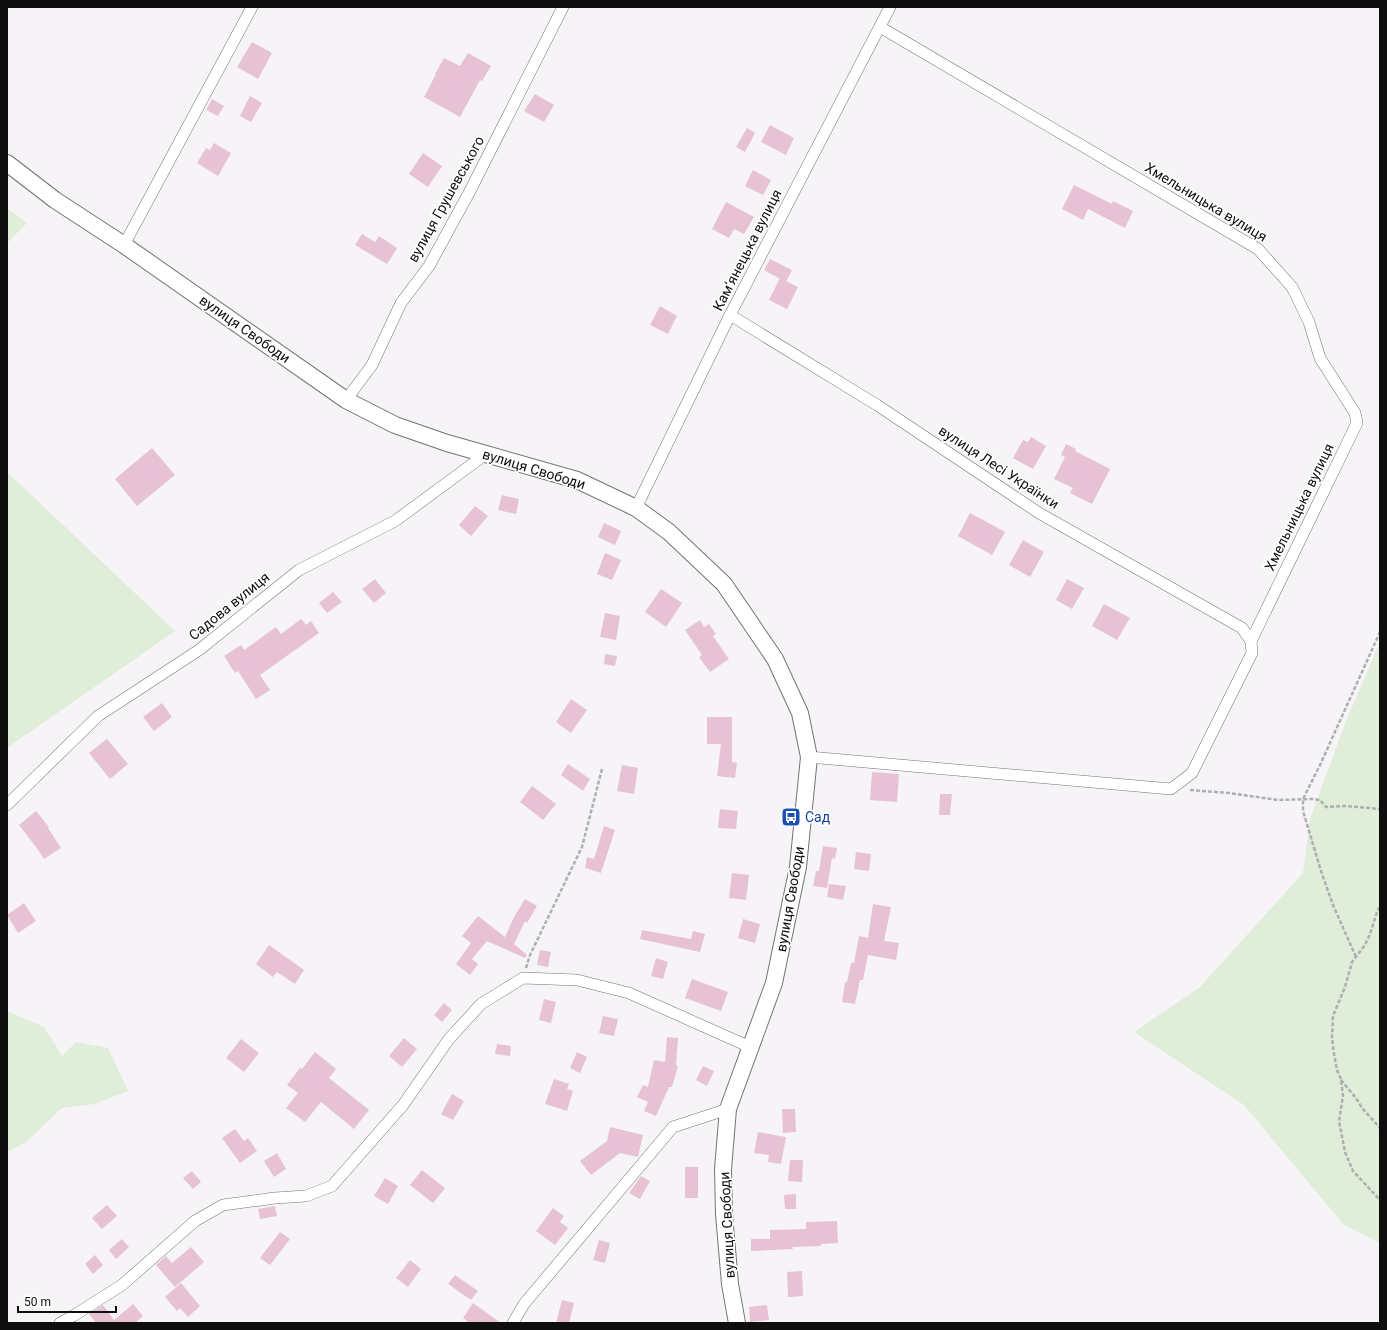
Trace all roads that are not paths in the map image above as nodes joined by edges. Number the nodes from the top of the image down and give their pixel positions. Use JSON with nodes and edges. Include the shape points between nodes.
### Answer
{"nodes":[{"id":1,"x":252,"y":7,"type":"edge"},
{"id":2,"x":563,"y":7,"type":"edge"},
{"id":3,"x":890,"y":7,"type":"edge"},
{"id":4,"x":880,"y":27,"type":"junction"},
{"id":5,"x":7,"y":163,"type":"edge"},
{"id":6,"x":124,"y":245,"type":"junction"},
{"id":7,"x":730,"y":315,"type":"junction"},
{"id":8,"x":346,"y":400,"type":"junction"},
{"id":9,"x":486,"y":454,"type":"junction"},
{"id":10,"x":636,"y":508,"type":"junction"},
{"id":11,"x":1251,"y":641,"type":"junction"},
{"id":12,"x":809,"y":757,"type":"junction"},
{"id":13,"x":7,"y":805,"type":"edge"},
{"id":14,"x":750,"y":1047,"type":"junction"},
{"id":15,"x":728,"y":1109,"type":"junction"},
{"id":16,"x":60,"y":1323,"type":"edge"},
{"id":17,"x":512,"y":1323,"type":"edge"},
{"id":18,"x":737,"y":1323,"type":"edge"}],
"edges":[{"from":1,"to":6,"type":"street"},
{"from":2,"to":8,"type":"street","name":"вулиця Грушевського","via":[[429,266],[401,303],[372,365]]},
{"from":3,"to":4,"type":"street","name":"Камʼянецька вулиця"},
{"from":4,"to":7,"type":"street","name":"Камʼянецька вулиця"},
{"from":4,"to":11,"type":"street","name":"Хмельницька вулиця","via":[[1258,249],[1292,287],[1309,322],[1320,358],[1355,413],[1357,423]]},
{"from":5,"to":6,"type":"street","name":"вулиця Свободи","via":[[55,200]]},
{"from":6,"to":8,"type":"street","name":"вулиця Свободи"},
{"from":7,"to":10,"type":"street","name":"Камʼянецька вулиця"},
{"from":7,"to":11,"type":"street","name":"вулиця Лесі Українки","via":[[877,405],[1040,512],[1242,628]]},
{"from":8,"to":9,"type":"street","name":"вулиця Свободи","via":[[395,425]]},
{"from":9,"to":10,"type":"street","name":"вулиця Свободи","via":[[577,480]]},
{"from":9,"to":13,"type":"street","name":"Садова вулиця","via":[[395,521],[299,570],[200,650],[98,716]]},
{"from":10,"to":12,"type":"street","name":"вулиця Свободи","via":[[668,532],[724,584],[775,659],[800,713]]},
{"from":11,"to":12,"type":"street","name":"Хмельницька вулиця","via":[[1252,652],[1192,774],[1171,789]]},
{"from":12,"to":14,"type":"street","name":"вулиця Свободи","via":[[798,867],[774,983]]},
{"from":14,"to":15,"type":"street","name":"вулиця Свободи"},
{"from":14,"to":16,"type":"street","via":[[629,993],[577,980],[523,978],[481,1004],[449,1039],[403,1105],[332,1186],[306,1196],[223,1206],[195,1221],[122,1286]]},
{"from":15,"to":17,"type":"street","via":[[673,1127],[524,1304]]},
{"from":15,"to":18,"type":"street","name":"вулиця Свободи","via":[[723,1170],[724,1214],[730,1284]]}]}
